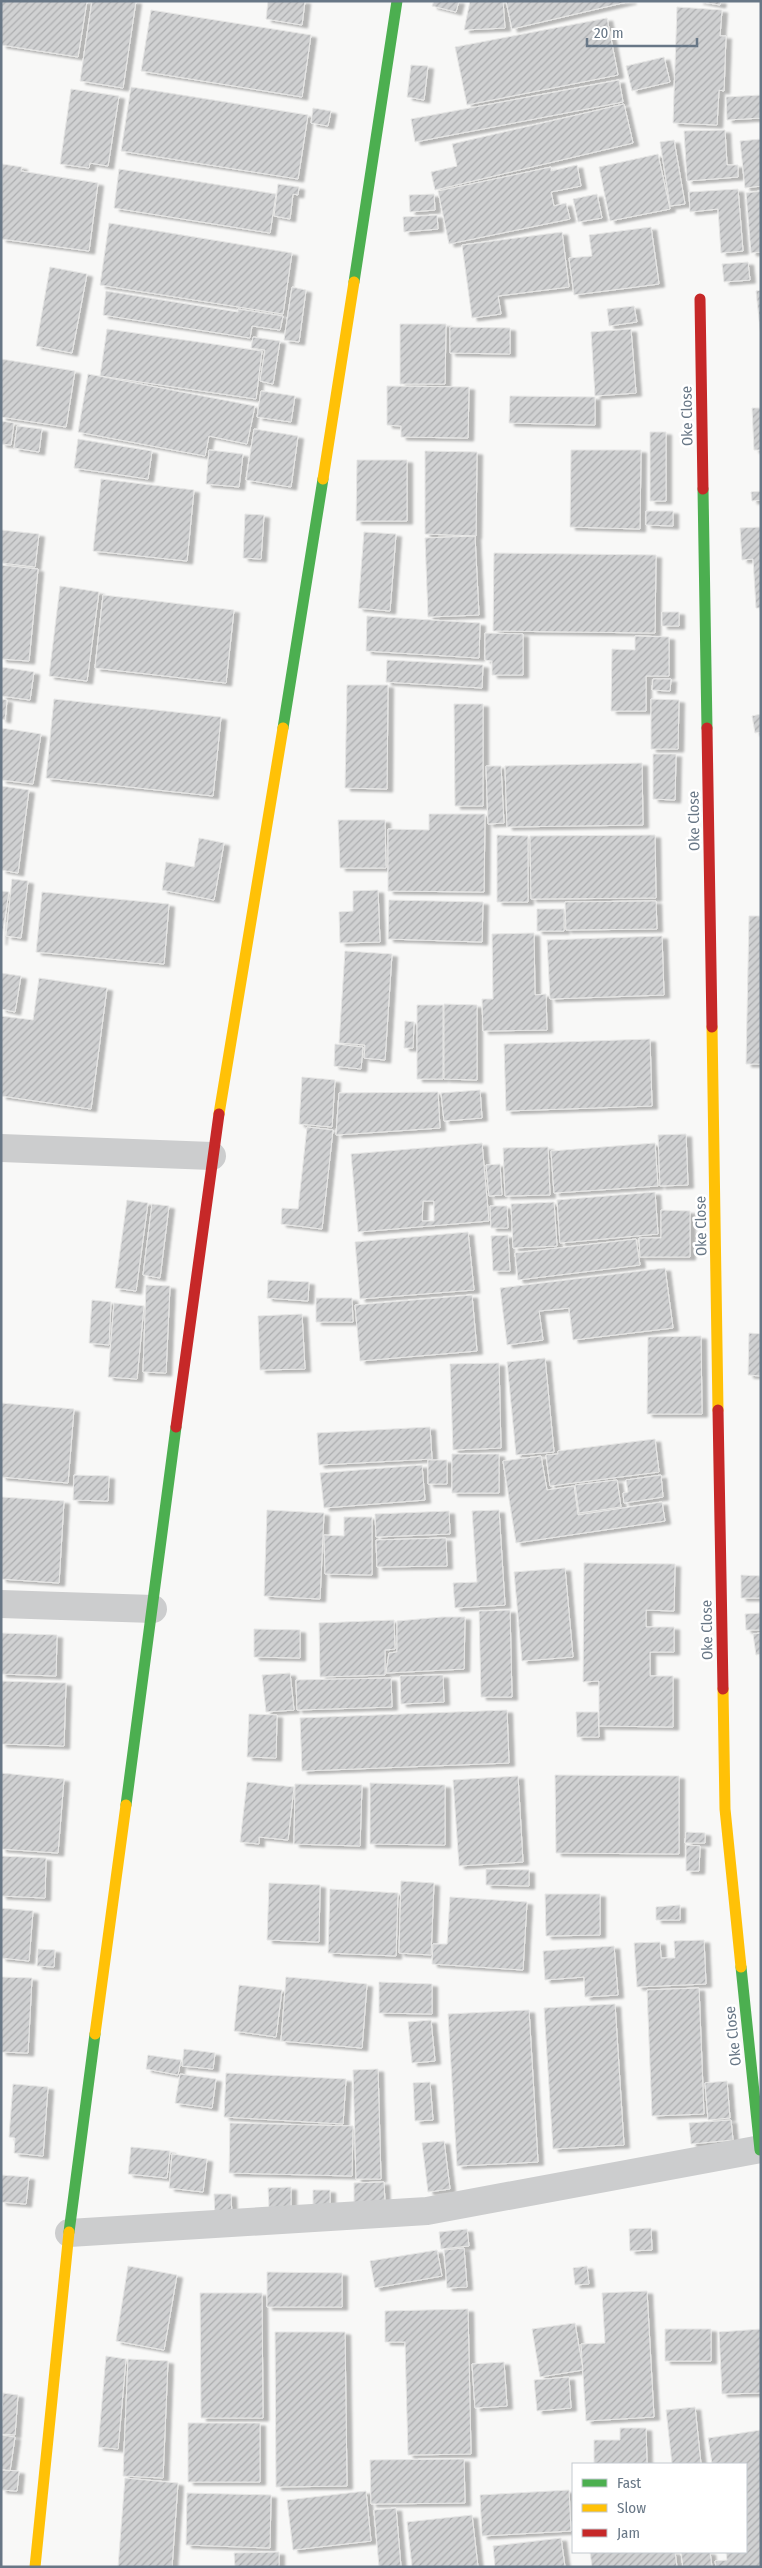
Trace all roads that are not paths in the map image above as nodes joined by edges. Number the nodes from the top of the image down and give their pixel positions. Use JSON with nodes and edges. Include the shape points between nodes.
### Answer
{"nodes":[{"id":1,"x":397,"y":1,"type":"edge"},
{"id":2,"x":700,"y":299,"type":"dead end"},
{"id":3,"x":1,"y":1148,"type":"edge"},
{"id":4,"x":212,"y":1156,"type":"junction"},
{"id":5,"x":1,"y":1604,"type":"edge"},
{"id":6,"x":153,"y":1609,"type":"junction"},
{"id":7,"x":760,"y":2150,"type":"edge"},
{"id":8,"x":69,"y":2233,"type":"junction"},
{"id":9,"x":35,"y":2567,"type":"edge"}],
"edges":[{"from":1,"to":4,"type":"street","via":[[312,553]]},
{"from":2,"to":7,"type":"street","name":"Oke Close","via":[[726,1809]]},
{"from":3,"to":4,"type":"street"},
{"from":4,"to":6,"type":"street"},
{"from":5,"to":6,"type":"street"},
{"from":6,"to":8,"type":"street"},
{"from":7,"to":8,"type":"street","via":[[426,2211]]},
{"from":8,"to":9,"type":"street"}]}
